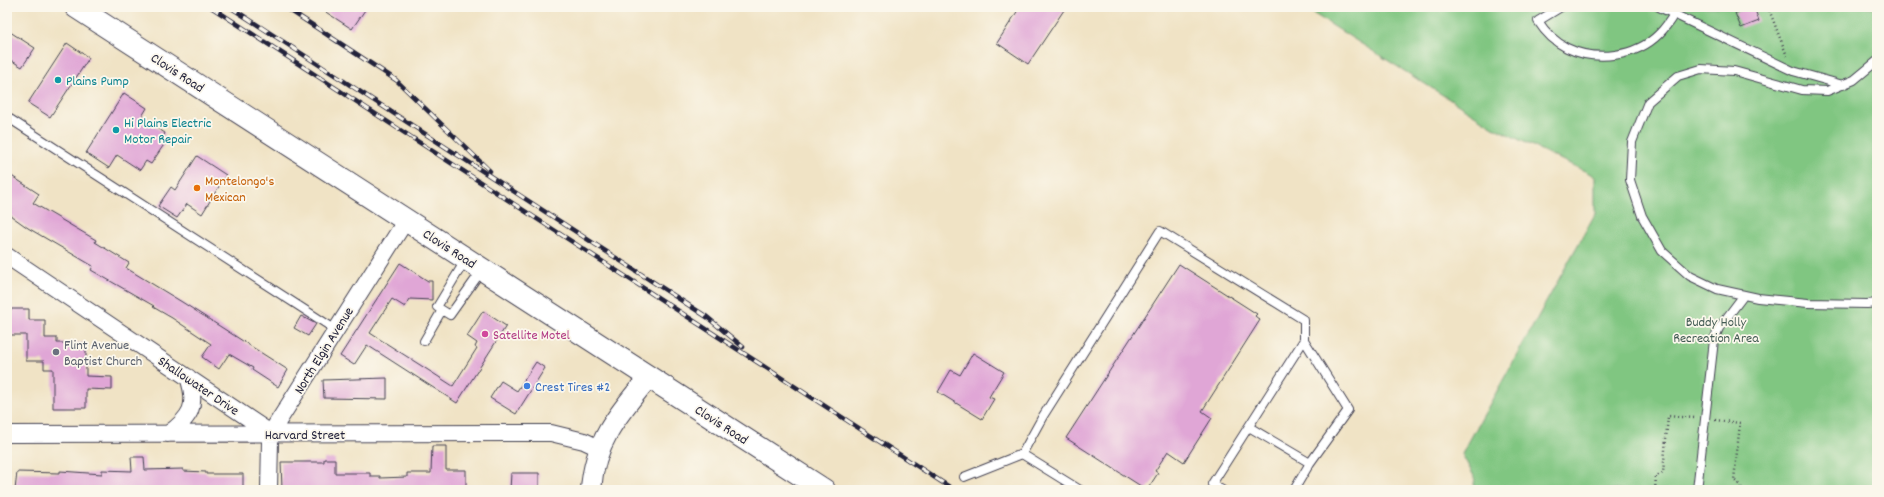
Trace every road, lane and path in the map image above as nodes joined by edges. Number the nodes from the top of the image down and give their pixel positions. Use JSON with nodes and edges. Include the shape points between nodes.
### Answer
{"nodes":[{"id":1,"x":76,"y":7,"type":"edge"},
{"id":2,"x":1561,"y":7,"type":"edge"},
{"id":3,"x":1659,"y":7,"type":"edge"},
{"id":4,"x":1768,"y":7,"type":"edge"},
{"id":5,"x":1674,"y":14,"type":"junction"},
{"id":6,"x":1877,"y":61,"type":"edge"},
{"id":7,"x":1793,"y":71,"type":"junction"},
{"id":8,"x":1842,"y":85,"type":"junction"},
{"id":9,"x":7,"y":117,"type":"edge"},
{"id":10,"x":406,"y":220,"type":"junction"},
{"id":11,"x":7,"y":256,"type":"edge"},
{"id":12,"x":474,"y":264,"type":"junction"},
{"id":13,"x":1744,"y":295,"type":"junction"},
{"id":14,"x":1877,"y":302,"type":"edge"},
{"id":15,"x":442,"y":310,"type":"junction"},
{"id":16,"x":336,"y":330,"type":"junction"},
{"id":17,"x":1304,"y":340,"type":"junction"},
{"id":18,"x":424,"y":341,"type":"dead end"},
{"id":19,"x":188,"y":377,"type":"junction"},
{"id":20,"x":649,"y":377,"type":"junction"},
{"id":21,"x":1704,"y":419,"type":"junction"},
{"id":22,"x":1249,"y":427,"type":"junction"},
{"id":23,"x":7,"y":434,"type":"edge"},
{"id":24,"x":168,"y":434,"type":"junction"},
{"id":25,"x":272,"y":434,"type":"junction"},
{"id":26,"x":599,"y":448,"type":"junction"},
{"id":27,"x":1022,"y":454,"type":"junction"},
{"id":28,"x":1310,"y":463,"type":"junction"},
{"id":29,"x":964,"y":477,"type":"dead end"},
{"id":30,"x":1210,"y":487,"type":"edge"},
{"id":31,"x":269,"y":490,"type":"edge"},
{"id":32,"x":591,"y":490,"type":"edge"},
{"id":33,"x":824,"y":490,"type":"edge"},
{"id":34,"x":1080,"y":490,"type":"edge"},
{"id":35,"x":1222,"y":490,"type":"edge"},
{"id":36,"x":1294,"y":490,"type":"edge"},
{"id":37,"x":1655,"y":490,"type":"edge"},
{"id":38,"x":1697,"y":490,"type":"edge"},
{"id":39,"x":1741,"y":490,"type":"edge"}],
"edges":[{"from":1,"to":10,"type":"highway","name":"Clovis Road"},
{"from":2,"to":5,"type":"lane","via":[[1538,21],[1547,33],[1567,48],[1590,55],[1615,55],[1639,48],[1659,34]]},
{"from":3,"to":5,"type":"lane"},
{"from":4,"to":7,"type":"path"},
{"from":5,"to":7,"type":"lane"},
{"from":6,"to":8,"type":"lane","via":[[1854,80]]},
{"from":7,"to":8,"type":"lane"},
{"from":8,"to":13,"type":"lane","via":[[1827,91],[1802,90],[1734,71],[1701,69],[1678,76],[1648,102],[1632,142],[1630,180],[1642,216],[1662,251],[1690,276],[1717,289]]},
{"from":9,"to":16,"type":"lane"},
{"from":10,"to":12,"type":"highway","name":"Clovis Road"},
{"from":10,"to":16,"type":"street","name":"North Elgin Avenue"},
{"from":11,"to":19,"type":"street","name":"Shallowater Drive"},
{"from":12,"to":15,"type":"lane","via":[[437,307]]},
{"from":12,"to":15,"type":"lane","via":[[450,315]]},
{"from":12,"to":20,"type":"highway","name":"Clovis Road"},
{"from":13,"to":14,"type":"lane","via":[[1808,303]]},
{"from":13,"to":21,"type":"lane","via":[[1719,328],[1714,340]]},
{"from":15,"to":18,"type":"lane"},
{"from":16,"to":25,"type":"street","name":"North Elgin Avenue"},
{"from":17,"to":22,"type":"lane"},
{"from":17,"to":27,"type":"lane","via":[[1304,320],[1160,231],[1043,416]]},
{"from":17,"to":28,"type":"lane","via":[[1348,410]]},
{"from":19,"to":24,"type":"street","via":[[193,395],[191,410],[183,422]]},
{"from":19,"to":25,"type":"street","name":"Shallowater Drive"},
{"from":20,"to":26,"type":"street","via":[[609,427]]},
{"from":20,"to":33,"type":"highway","name":"Clovis Road"},
{"from":21,"to":37,"type":"path","via":[[1668,416],[1663,473],[1656,476]]},
{"from":21,"to":38,"type":"lane"},
{"from":21,"to":39,"type":"path","via":[[1740,422],[1734,480],[1741,486]]},
{"from":22,"to":28,"type":"lane"},
{"from":22,"to":30,"type":"lane"},
{"from":23,"to":24,"type":"street","name":"Harvard Street"},
{"from":24,"to":25,"type":"street","name":"Harvard Street"},
{"from":25,"to":26,"type":"street","name":"Harvard Street","via":[[551,433],[584,441]]},
{"from":25,"to":31,"type":"street","name":"North Elgin Avenue"},
{"from":26,"to":32,"type":"street"},
{"from":27,"to":29,"type":"lane"},
{"from":27,"to":34,"type":"lane"},
{"from":28,"to":36,"type":"lane"},
{"from":30,"to":35,"type":"lane"}]}
